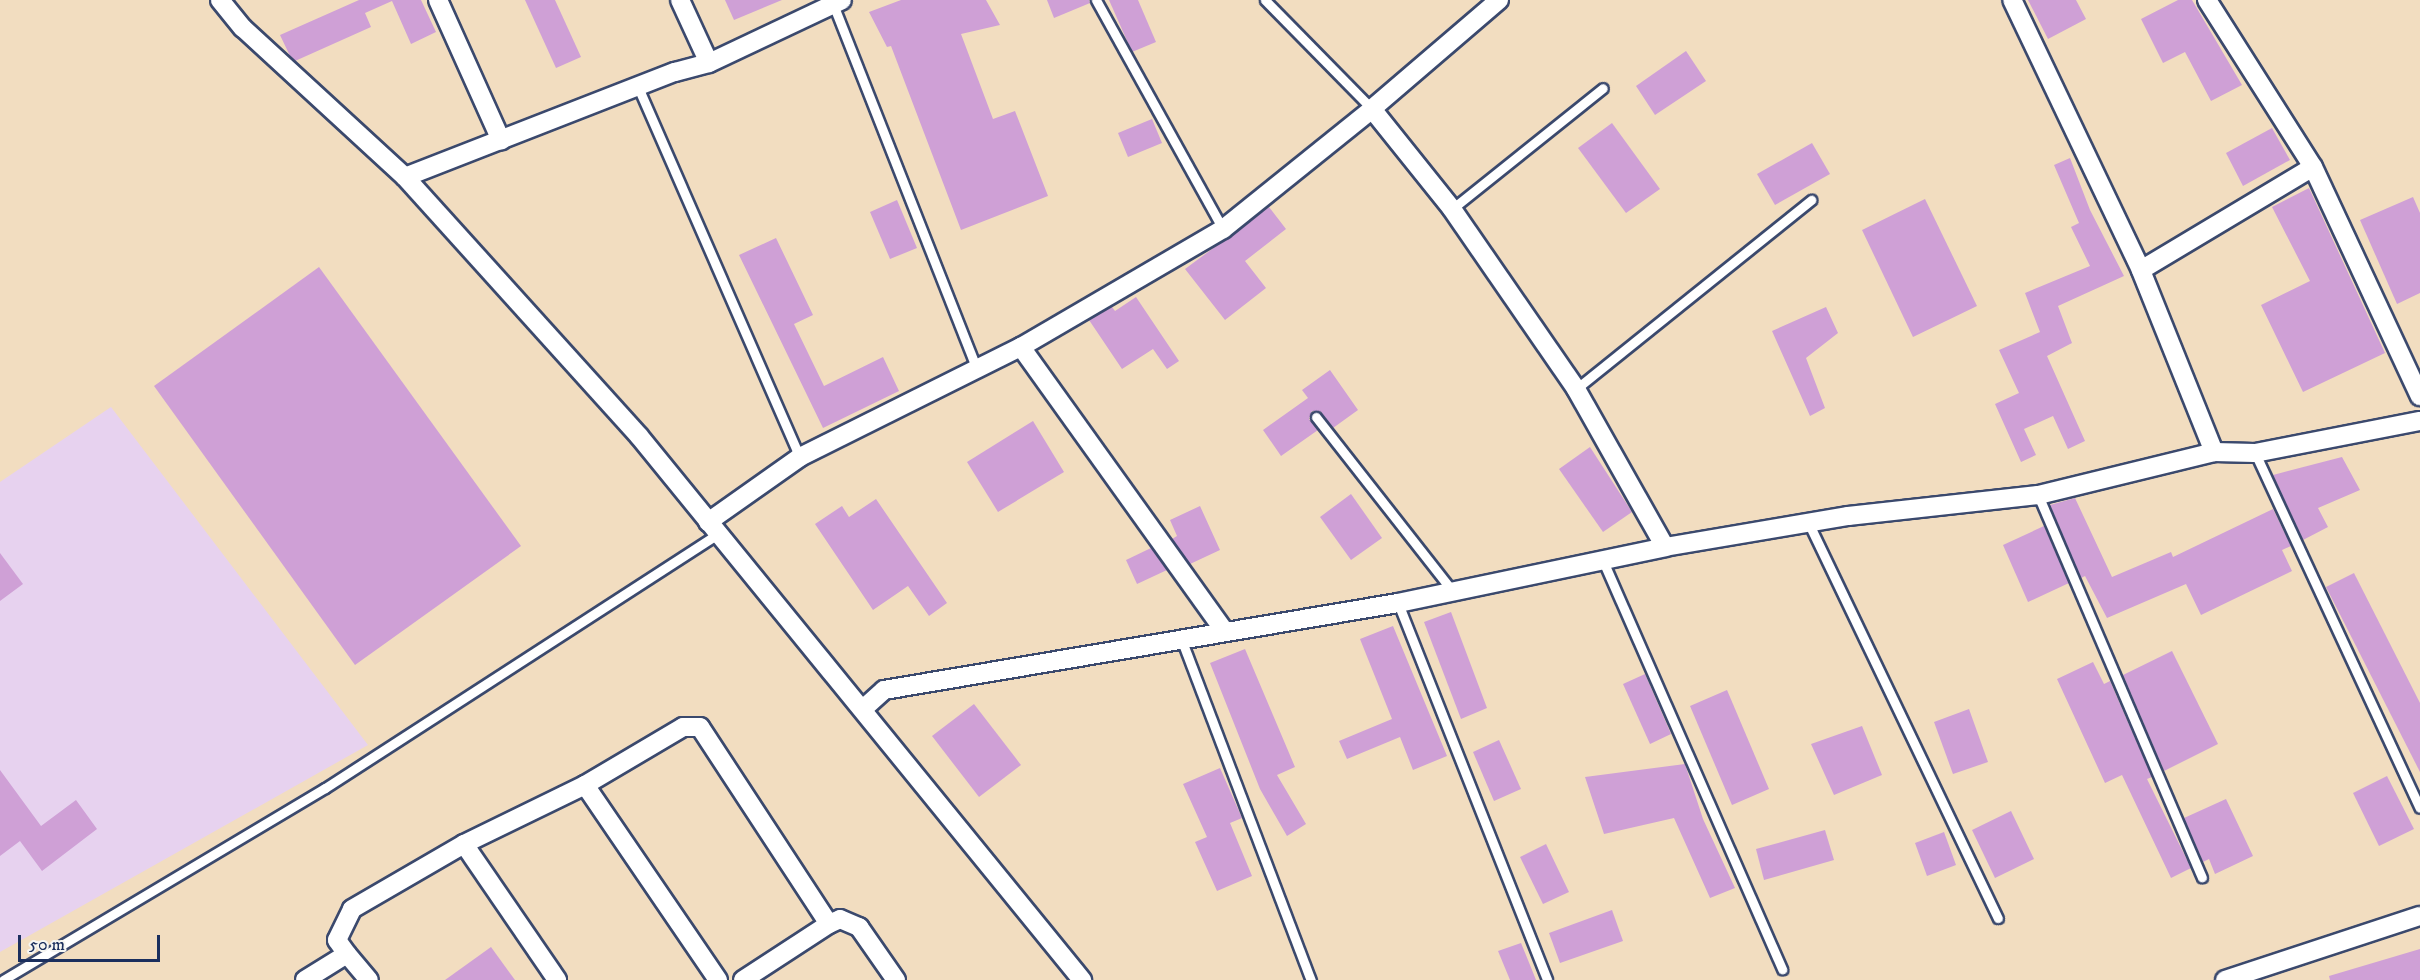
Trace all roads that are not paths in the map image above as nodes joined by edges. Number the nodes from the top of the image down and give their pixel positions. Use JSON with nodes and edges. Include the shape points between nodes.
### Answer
{"nodes":[{"id":1,"x":220,"y":0,"type":"edge"},
{"id":2,"x":438,"y":0,"type":"edge"},
{"id":3,"x":680,"y":0,"type":"edge"},
{"id":4,"x":1096,"y":0,"type":"edge"},
{"id":5,"x":1265,"y":0,"type":"edge"},
{"id":6,"x":1499,"y":0,"type":"edge"},
{"id":7,"x":2012,"y":0,"type":"edge"},
{"id":8,"x":2207,"y":0,"type":"edge"},
{"id":9,"x":838,"y":2,"type":"edge"},
{"id":10,"x":709,"y":63,"type":"junction"},
{"id":11,"x":638,"y":87,"type":"junction"},
{"id":12,"x":1603,"y":88,"type":"dead end"},
{"id":13,"x":1372,"y":110,"type":"junction"},
{"id":14,"x":501,"y":140,"type":"junction"},
{"id":15,"x":2313,"y":167,"type":"junction"},
{"id":16,"x":405,"y":177,"type":"junction"},
{"id":17,"x":1811,"y":200,"type":"dead end"},
{"id":18,"x":1452,"y":209,"type":"junction"},
{"id":19,"x":1223,"y":229,"type":"junction"},
{"id":20,"x":2141,"y":270,"type":"junction"},
{"id":21,"x":1021,"y":347,"type":"junction"},
{"id":22,"x":977,"y":369,"type":"junction"},
{"id":23,"x":1576,"y":389,"type":"junction"},
{"id":24,"x":2420,"y":396,"type":"edge"},
{"id":25,"x":1316,"y":417,"type":"dead end"},
{"id":26,"x":2420,"y":421,"type":"edge"},
{"id":27,"x":2214,"y":452,"type":"junction"},
{"id":28,"x":2255,"y":453,"type":"junction"},
{"id":29,"x":800,"y":457,"type":"junction"},
{"id":30,"x":2038,"y":495,"type":"junction"},
{"id":31,"x":1809,"y":524,"type":"junction"},
{"id":32,"x":713,"y":528,"type":"junction"},
{"id":33,"x":1665,"y":547,"type":"junction"},
{"id":34,"x":1604,"y":561,"type":"junction"},
{"id":35,"x":1453,"y":592,"type":"junction"},
{"id":36,"x":1398,"y":603,"type":"junction"},
{"id":37,"x":1224,"y":631,"type":"junction"},
{"id":38,"x":1182,"y":641,"type":"junction"},
{"id":39,"x":863,"y":709,"type":"junction"},
{"id":40,"x":585,"y":785,"type":"junction"},
{"id":41,"x":2420,"y":808,"type":"edge"},
{"id":42,"x":464,"y":844,"type":"junction"},
{"id":43,"x":2202,"y":877,"type":"dead end"},
{"id":44,"x":2420,"y":916,"type":"edge"},
{"id":45,"x":1998,"y":918,"type":"dead end"},
{"id":46,"x":829,"y":924,"type":"junction"},
{"id":47,"x":347,"y":954,"type":"junction"},
{"id":48,"x":1782,"y":969,"type":"dead end"},
{"id":49,"x":3,"y":980,"type":"edge"},
{"id":50,"x":304,"y":980,"type":"edge"},
{"id":51,"x":369,"y":980,"type":"edge"},
{"id":52,"x":557,"y":980,"type":"edge"},
{"id":53,"x":718,"y":980,"type":"edge"},
{"id":54,"x":743,"y":980,"type":"edge"},
{"id":55,"x":896,"y":980,"type":"edge"},
{"id":56,"x":1082,"y":980,"type":"edge"},
{"id":57,"x":1311,"y":980,"type":"edge"},
{"id":58,"x":1547,"y":980,"type":"edge"},
{"id":59,"x":2225,"y":980,"type":"edge"}],
"edges":[{"from":1,"to":16,"type":"street","via":[[243,28]]},
{"from":2,"to":14,"type":"street"},
{"from":3,"to":10,"type":"street"},
{"from":4,"to":19,"type":"lane"},
{"from":5,"to":13,"type":"lane"},
{"from":6,"to":13,"type":"street"},
{"from":7,"to":20,"type":"street"},
{"from":8,"to":15,"type":"street"},
{"from":9,"to":10,"type":"street"},
{"from":9,"to":22,"type":"lane"},
{"from":10,"to":11,"type":"street"},
{"from":11,"to":14,"type":"street"},
{"from":11,"to":29,"type":"lane"},
{"from":12,"to":18,"type":"lane"},
{"from":13,"to":18,"type":"street"},
{"from":13,"to":19,"type":"street"},
{"from":14,"to":16,"type":"street"},
{"from":15,"to":20,"type":"street"},
{"from":15,"to":24,"type":"street"},
{"from":16,"to":32,"type":"street","via":[[639,436]]},
{"from":17,"to":23,"type":"lane"},
{"from":18,"to":23,"type":"street"},
{"from":19,"to":21,"type":"street"},
{"from":20,"to":27,"type":"street"},
{"from":21,"to":22,"type":"street"},
{"from":21,"to":37,"type":"street"},
{"from":22,"to":29,"type":"street"},
{"from":23,"to":33,"type":"street"},
{"from":25,"to":35,"type":"lane"},
{"from":26,"to":28,"type":"street"},
{"from":27,"to":28,"type":"street"},
{"from":27,"to":30,"type":"street"},
{"from":28,"to":41,"type":"lane"},
{"from":29,"to":32,"type":"street"},
{"from":30,"to":31,"type":"street","via":[[1848,516]]},
{"from":30,"to":43,"type":"lane"},
{"from":31,"to":33,"type":"street"},
{"from":31,"to":45,"type":"lane"},
{"from":32,"to":39,"type":"street"},
{"from":32,"to":49,"type":"lane","via":[[325,788]]},
{"from":33,"to":34,"type":"street"},
{"from":34,"to":35,"type":"street"},
{"from":34,"to":48,"type":"lane"},
{"from":35,"to":36,"type":"street"},
{"from":36,"to":37,"type":"street"},
{"from":36,"to":58,"type":"lane"},
{"from":37,"to":38,"type":"street"},
{"from":38,"to":39,"type":"street","via":[[1088,652],[884,690]]},
{"from":38,"to":57,"type":"lane"},
{"from":39,"to":56,"type":"street"},
{"from":40,"to":42,"type":"street"},
{"from":40,"to":46,"type":"street","via":[[683,727],[699,727]]},
{"from":40,"to":53,"type":"street"},
{"from":42,"to":47,"type":"street","via":[[352,909],[337,940]]},
{"from":42,"to":52,"type":"street"},
{"from":44,"to":59,"type":"street"},
{"from":46,"to":54,"type":"street"},
{"from":46,"to":55,"type":"street","via":[[840,919],[859,927]]},
{"from":47,"to":50,"type":"street"},
{"from":47,"to":51,"type":"street"}]}
